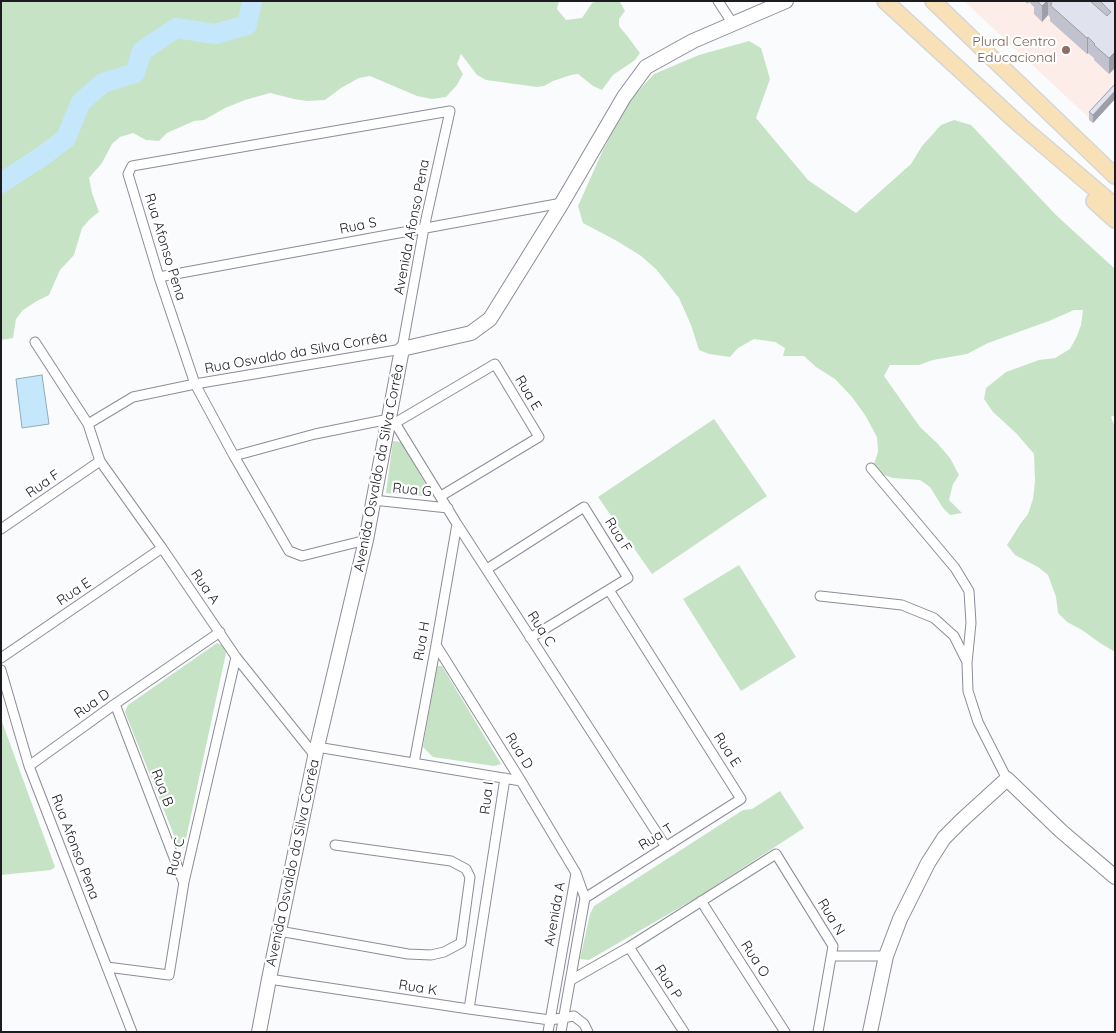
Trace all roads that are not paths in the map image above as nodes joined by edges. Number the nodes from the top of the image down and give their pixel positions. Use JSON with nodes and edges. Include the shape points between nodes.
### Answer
{"nodes":[{"id":1,"x":718,"y":1,"type":"edge"},
{"id":2,"x":786,"y":1,"type":"edge"},
{"id":3,"x":885,"y":1,"type":"edge"},
{"id":4,"x":933,"y":1,"type":"edge"},
{"id":5,"x":733,"y":24,"type":"junction"},
{"id":6,"x":450,"y":111,"type":"joint"},
{"id":7,"x":1021,"y":126,"type":"junction"},
{"id":8,"x":1071,"y":134,"type":"junction"},
{"id":9,"x":1115,"y":162,"type":"edge"},
{"id":10,"x":1115,"y":176,"type":"edge"},
{"id":11,"x":562,"y":203,"type":"junction"},
{"id":12,"x":1115,"y":206,"type":"edge"},
{"id":13,"x":1115,"y":220,"type":"edge"},
{"id":14,"x":424,"y":228,"type":"junction"},
{"id":15,"x":159,"y":277,"type":"junction"},
{"id":16,"x":35,"y":342,"type":"dead end"},
{"id":17,"x":402,"y":348,"type":"junction"},
{"id":18,"x":195,"y":384,"type":"junction"},
{"id":19,"x":392,"y":421,"type":"junction"},
{"id":20,"x":88,"y":424,"type":"junction"},
{"id":21,"x":234,"y":456,"type":"junction"},
{"id":22,"x":100,"y":461,"type":"junction"},
{"id":23,"x":870,"y":468,"type":"dead end"},
{"id":24,"x":441,"y":496,"type":"junction"},
{"id":25,"x":373,"y":500,"type":"junction"},
{"id":26,"x":448,"y":508,"type":"junction"},
{"id":27,"x":457,"y":524,"type":"junction"},
{"id":28,"x":1,"y":529,"type":"edge"},
{"id":29,"x":366,"y":540,"type":"junction"},
{"id":30,"x":162,"y":548,"type":"junction"},
{"id":31,"x":486,"y":569,"type":"junction"},
{"id":32,"x":609,"y":590,"type":"junction"},
{"id":33,"x":820,"y":596,"type":"dead end"},
{"id":34,"x":220,"y":632,"type":"junction"},
{"id":35,"x":530,"y":638,"type":"junction"},
{"id":36,"x":436,"y":645,"type":"junction"},
{"id":37,"x":236,"y":657,"type":"junction"},
{"id":38,"x":1,"y":658,"type":"edge"},
{"id":39,"x":967,"y":662,"type":"junction"},
{"id":40,"x":1,"y":670,"type":"edge"},
{"id":41,"x":115,"y":704,"type":"junction"},
{"id":42,"x":316,"y":752,"type":"junction"},
{"id":43,"x":414,"y":763,"type":"junction"},
{"id":44,"x":29,"y":766,"type":"junction"},
{"id":45,"x":505,"y":778,"type":"junction"},
{"id":46,"x":1007,"y":779,"type":"junction"},
{"id":47,"x":521,"y":781,"type":"junction"},
{"id":48,"x":741,"y":799,"type":"joint"},
{"id":49,"x":335,"y":845,"type":"dead end"},
{"id":50,"x":666,"y":847,"type":"junction"},
{"id":51,"x":576,"y":873,"type":"junction"},
{"id":52,"x":1115,"y":877,"type":"edge"},
{"id":53,"x":184,"y":882,"type":"junction"},
{"id":54,"x":585,"y":898,"type":"junction"},
{"id":55,"x":701,"y":901,"type":"junction"},
{"id":56,"x":279,"y":931,"type":"junction"},
{"id":57,"x":628,"y":947,"type":"junction"},
{"id":58,"x":832,"y":956,"type":"junction"},
{"id":59,"x":886,"y":956,"type":"junction"},
{"id":60,"x":107,"y":967,"type":"junction"},
{"id":61,"x":268,"y":979,"type":"junction"},
{"id":62,"x":570,"y":980,"type":"junction"},
{"id":63,"x":469,"y":1009,"type":"junction"},
{"id":64,"x":563,"y":1018,"type":"junction"},
{"id":65,"x":550,"y":1020,"type":"junction"},
{"id":66,"x":132,"y":1032,"type":"edge"},
{"id":67,"x":259,"y":1032,"type":"edge"},
{"id":68,"x":548,"y":1032,"type":"edge"},
{"id":69,"x":561,"y":1032,"type":"edge"},
{"id":70,"x":588,"y":1032,"type":"edge"},
{"id":71,"x":684,"y":1032,"type":"edge"},
{"id":72,"x":785,"y":1032,"type":"edge"},
{"id":73,"x":818,"y":1032,"type":"edge"},
{"id":74,"x":870,"y":1032,"type":"edge"}],
"edges":[{"from":1,"to":5,"type":"street"},
{"from":2,"to":5,"type":"street","name":"Avenida Osvaldo da Silva Corrêa"},
{"from":3,"to":7,"type":"main road"},
{"from":4,"to":8,"type":"main road"},
{"from":5,"to":11,"type":"street","name":"Avenida Osvaldo da Silva Corrêa","via":[[646,67],[624,97]]},
{"from":6,"to":14,"type":"street","name":"Avenida Afonso Pena"},
{"from":6,"to":15,"type":"street","name":"Rua Afonso Pena","via":[[132,166],[128,174]]},
{"from":7,"to":12,"type":"main road"},
{"from":7,"to":13,"type":"main road"},
{"from":8,"to":9,"type":"main road"},
{"from":8,"to":10,"type":"main road"},
{"from":11,"to":14,"type":"street","name":"Rua S"},
{"from":11,"to":17,"type":"street","name":"Avenida Osvaldo da Silva Corrêa","via":[[490,319],[471,333]]},
{"from":14,"to":15,"type":"street","name":"Rua S"},
{"from":14,"to":17,"type":"street","name":"Avenida Afonso Pena"},
{"from":15,"to":18,"type":"street","name":"Rua Afonso Pena"},
{"from":16,"to":20,"type":"street","name":"Rua A"},
{"from":17,"to":18,"type":"street","name":"Rua Osvaldo da Silva Corrêa"},
{"from":17,"to":19,"type":"street","name":"Avenida Osvaldo da Silva Corrêa"},
{"from":18,"to":20,"type":"street","via":[[133,397]]},
{"from":18,"to":21,"type":"street","name":"Rua Afonso Pena"},
{"from":19,"to":21,"type":"street","via":[[315,434]]},
{"from":19,"to":24,"type":"street","name":"Rua C"},
{"from":19,"to":24,"type":"street","name":"Rua E","via":[[495,364],[539,437]]},
{"from":19,"to":25,"type":"street","name":"Avenida Osvaldo da Silva Corrêa"},
{"from":20,"to":22,"type":"street","name":"Rua A"},
{"from":21,"to":29,"type":"street","name":"Rua Afonso Pena","via":[[289,551],[302,556]]},
{"from":22,"to":28,"type":"street","name":"Rua F"},
{"from":22,"to":30,"type":"street","name":"Rua A"},
{"from":23,"to":39,"type":"street","via":[[955,568],[969,590],[971,623]]},
{"from":24,"to":26,"type":"street","name":"Rua C"},
{"from":25,"to":26,"type":"street","name":"Rua G"},
{"from":25,"to":29,"type":"street","name":"Avenida Osvaldo da Silva Corrêa"},
{"from":26,"to":27,"type":"street","name":"Rua C"},
{"from":27,"to":31,"type":"street","name":"Rua C"},
{"from":27,"to":36,"type":"street","name":"Rua H"},
{"from":29,"to":42,"type":"street","name":"Avenida Osvaldo da Silva Corrêa"},
{"from":30,"to":34,"type":"street","name":"Rua A"},
{"from":30,"to":38,"type":"street","name":"Rua E"},
{"from":31,"to":32,"type":"street","name":"Rua F","via":[[584,507],[628,578]]},
{"from":31,"to":35,"type":"street","name":"Rua C"},
{"from":32,"to":35,"type":"street","name":"Rua F"},
{"from":32,"to":48,"type":"street","name":"Rua E"},
{"from":33,"to":39,"type":"street","via":[[902,605],[934,618],[954,636]]},
{"from":34,"to":37,"type":"street","name":"Rua A"},
{"from":34,"to":41,"type":"street","name":"Rua D"},
{"from":35,"to":50,"type":"street","name":"Rua C"},
{"from":36,"to":43,"type":"street","name":"Rua H"},
{"from":36,"to":47,"type":"street","name":"Rua D"},
{"from":37,"to":42,"type":"street","name":"Rua A"},
{"from":37,"to":53,"type":"street","name":"Rua C"},
{"from":39,"to":46,"type":"street","via":[[968,692],[978,722]]},
{"from":40,"to":44,"type":"street","name":"Rua Afonso Pena"},
{"from":41,"to":44,"type":"street","name":"Rua D"},
{"from":41,"to":53,"type":"street","name":"Rua B"},
{"from":42,"to":43,"type":"street","name":"Rua I"},
{"from":42,"to":56,"type":"street","name":"Avenida Osvaldo da Silva Corrêa"},
{"from":43,"to":45,"type":"street","name":"Rua I"},
{"from":44,"to":60,"type":"street","name":"Rua Afonso Pena"},
{"from":45,"to":47,"type":"street"},
{"from":45,"to":63,"type":"street","name":"Rua I"},
{"from":46,"to":52,"type":"street","via":[[1060,831]]},
{"from":46,"to":59,"type":"street","via":[[944,838],[900,919]]},
{"from":47,"to":51,"type":"street","name":"Rua D"},
{"from":48,"to":50,"type":"street","name":"Rua T"},
{"from":49,"to":56,"type":"street","via":[[452,861],[466,869],[470,877],[461,943],[430,955],[408,954]]},
{"from":50,"to":54,"type":"street","name":"Rua T"},
{"from":51,"to":54,"type":"street","name":"Avenida A"},
{"from":51,"to":65,"type":"street","name":"Avenida A"},
{"from":53,"to":60,"type":"street","name":"Rua C","via":[[169,975]]},
{"from":54,"to":62,"type":"street","name":"Avenida A"},
{"from":55,"to":57,"type":"street"},
{"from":55,"to":58,"type":"street","name":"Rua N","via":[[776,854],[833,946]]},
{"from":55,"to":72,"type":"street","name":"Rua O"},
{"from":56,"to":61,"type":"street","name":"Avenida Osvaldo da Silva Corrêa"},
{"from":57,"to":62,"type":"street"},
{"from":57,"to":71,"type":"street","name":"Rua P"},
{"from":58,"to":59,"type":"street"},
{"from":58,"to":73,"type":"street","name":"Rua N"},
{"from":59,"to":74,"type":"street"},
{"from":60,"to":66,"type":"street","name":"Rua Afonso Pena"},
{"from":61,"to":63,"type":"street","name":"Rua K"},
{"from":61,"to":67,"type":"street","name":"Avenida Osvaldo da Silva Corrêa"},
{"from":62,"to":64,"type":"street","name":"Avenida A"},
{"from":63,"to":65,"type":"street","name":"Rua K"},
{"from":64,"to":65,"type":"street","name":"Rua K"},
{"from":64,"to":69,"type":"street","name":"Avenida A"},
{"from":64,"to":70,"type":"street","via":[[574,1016]]},
{"from":65,"to":68,"type":"street","name":"Avenida A"}]}
